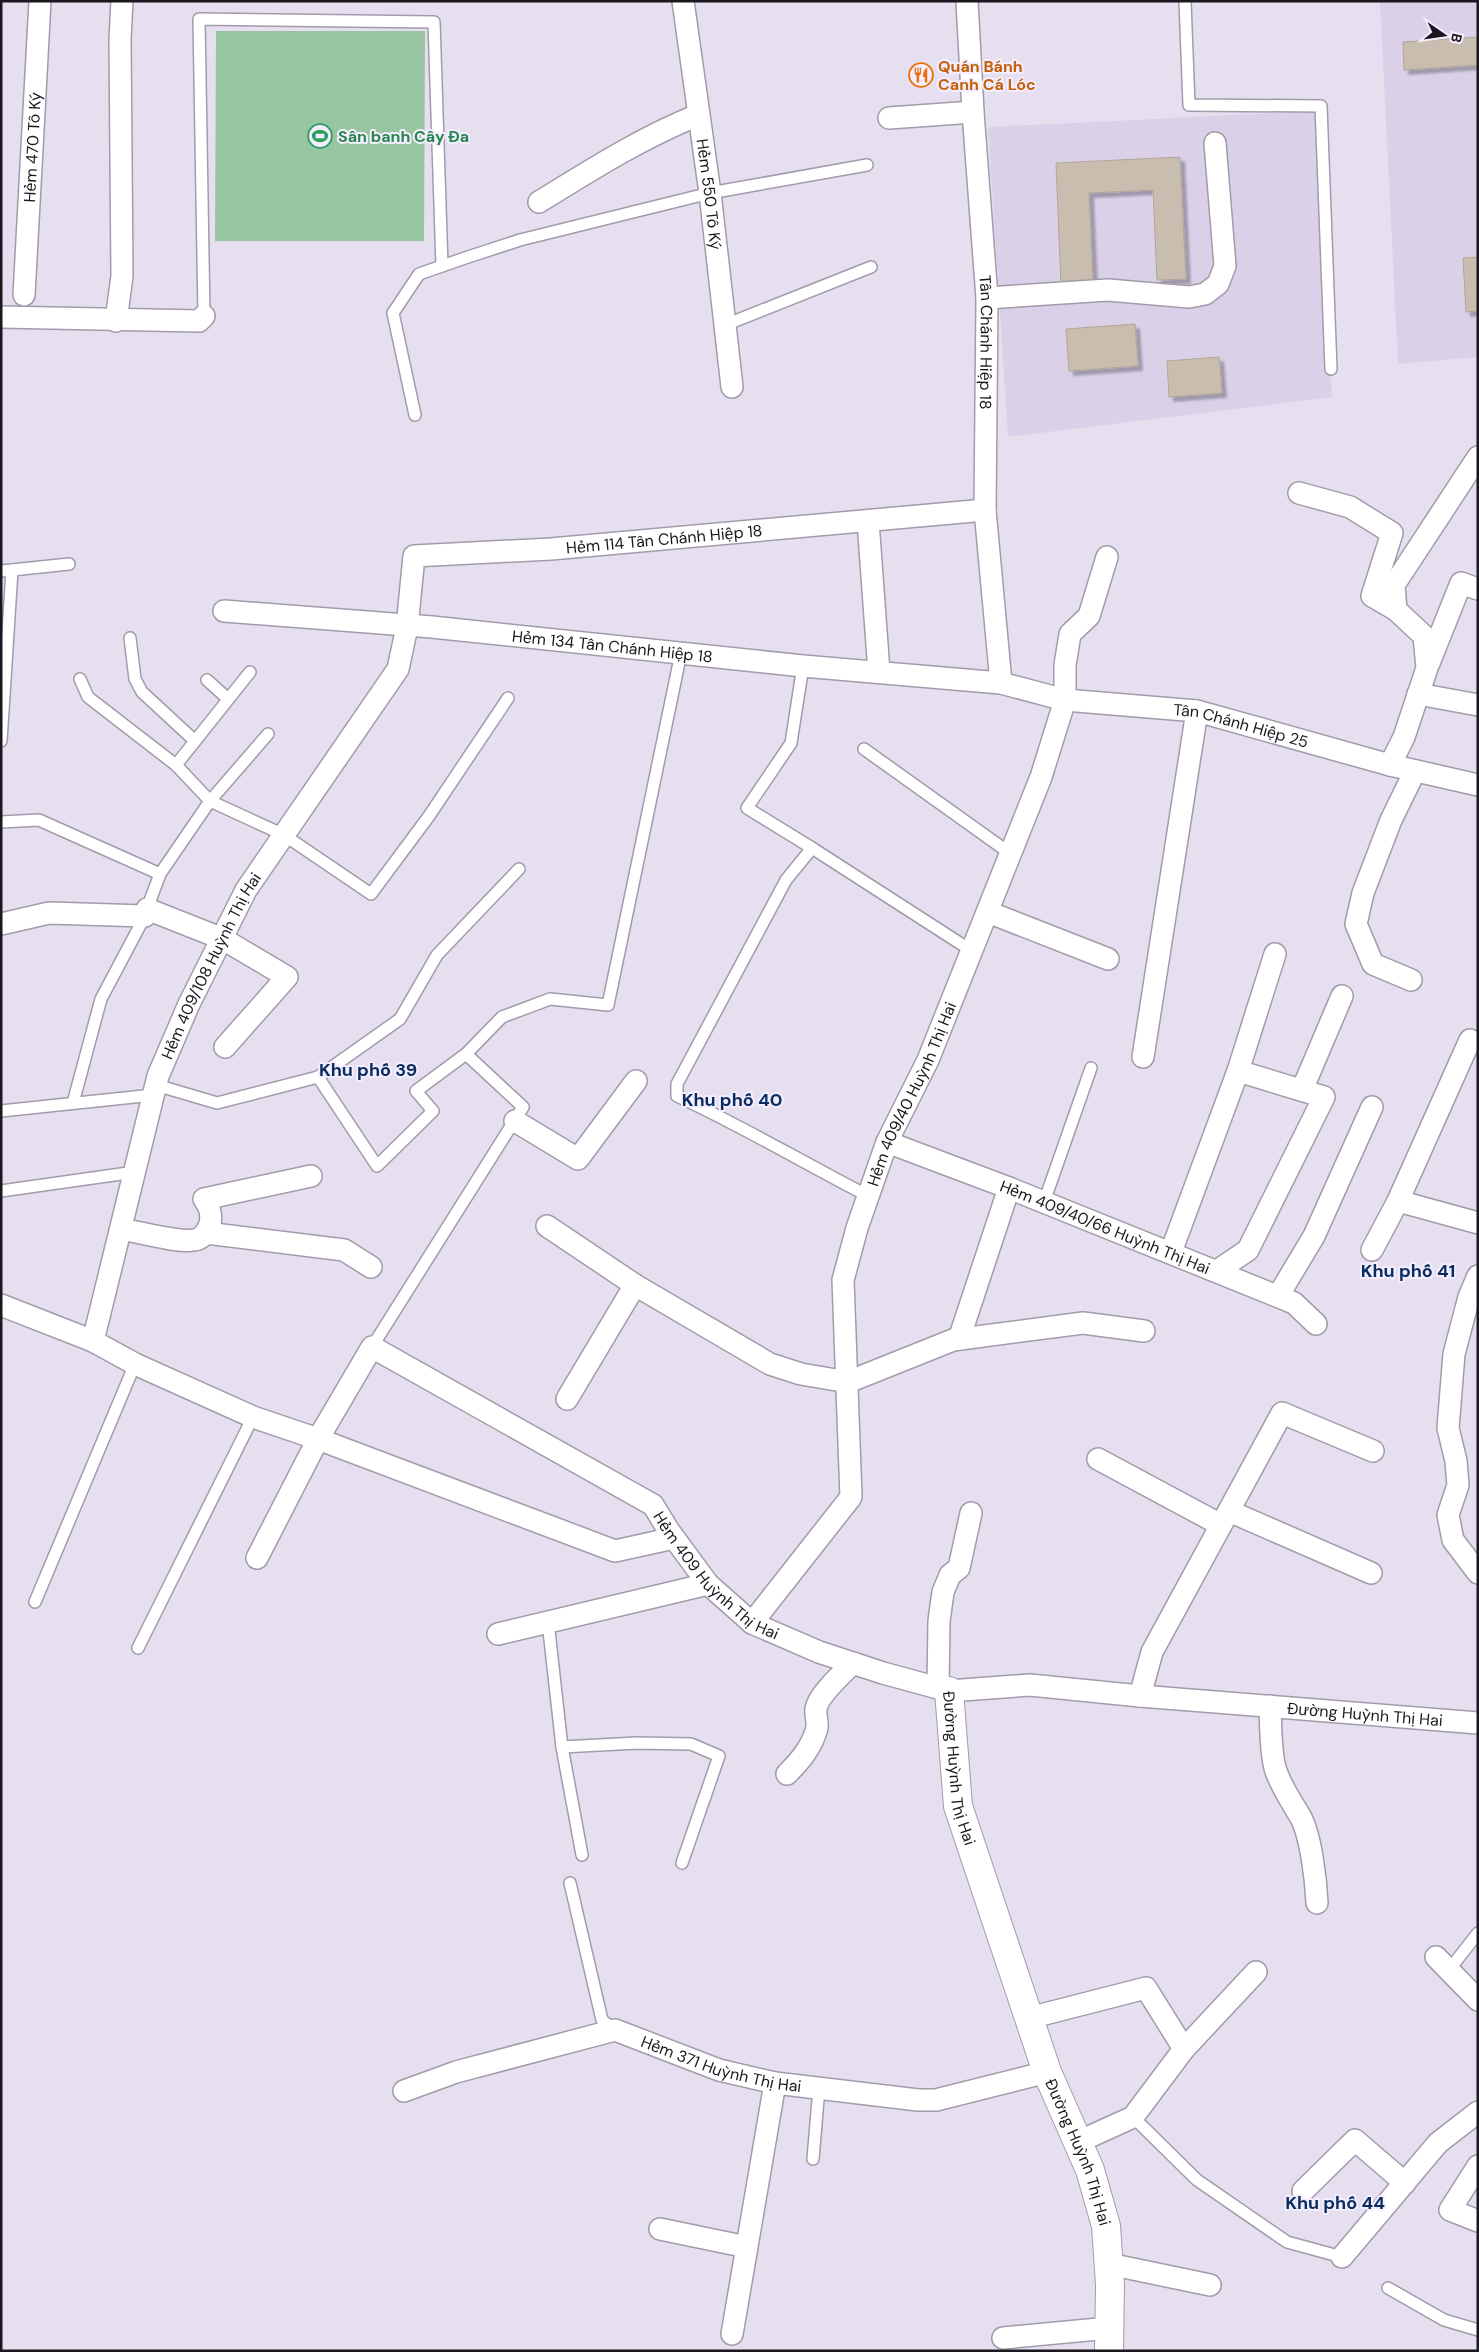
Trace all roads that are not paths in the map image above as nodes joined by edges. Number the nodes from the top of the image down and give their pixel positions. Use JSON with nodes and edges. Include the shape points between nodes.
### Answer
{"nodes":[{"id":1,"x":40,"y":1,"type":"edge"},
{"id":2,"x":122,"y":1,"type":"edge"},
{"id":3,"x":683,"y":1,"type":"edge"},
{"id":4,"x":967,"y":1,"type":"edge"},
{"id":5,"x":1185,"y":1,"type":"edge"},
{"id":6,"x":973,"y":112,"type":"junction"},
{"id":7,"x":698,"y":115,"type":"junction"},
{"id":8,"x":889,"y":118,"type":"dead end"},
{"id":9,"x":1215,"y":143,"type":"dead end"},
{"id":10,"x":867,"y":165,"type":"dead end"},
{"id":11,"x":710,"y":193,"type":"junction"},
{"id":12,"x":539,"y":202,"type":"dead end"},
{"id":13,"x":442,"y":266,"type":"junction"},
{"id":14,"x":871,"y":267,"type":"dead end"},
{"id":15,"x":24,"y":295,"type":"dead end"},
{"id":16,"x":987,"y":298,"type":"junction"},
{"id":17,"x":204,"y":316,"type":"joint"},
{"id":18,"x":1,"y":317,"type":"edge"},
{"id":19,"x":116,"y":321,"type":"junction"},
{"id":20,"x":725,"y":325,"type":"junction"},
{"id":21,"x":1331,"y":369,"type":"dead end"},
{"id":22,"x":732,"y":387,"type":"dead end"},
{"id":23,"x":416,"y":415,"type":"dead end"},
{"id":24,"x":1478,"y":457,"type":"edge"},
{"id":25,"x":1299,"y":493,"type":"dead end"},
{"id":26,"x":985,"y":510,"type":"junction"},
{"id":27,"x":868,"y":521,"type":"junction"},
{"id":28,"x":1107,"y":558,"type":"dead end"},
{"id":29,"x":69,"y":564,"type":"dead end"},
{"id":30,"x":6,"y":570,"type":"edge"},
{"id":31,"x":1478,"y":589,"type":"edge"},
{"id":32,"x":1396,"y":610,"type":"junction"},
{"id":33,"x":224,"y":611,"type":"dead end"},
{"id":34,"x":407,"y":627,"type":"junction"},
{"id":35,"x":130,"y":638,"type":"dead end"},
{"id":36,"x":682,"y":653,"type":"junction"},
{"id":37,"x":803,"y":666,"type":"junction"},
{"id":38,"x":1427,"y":668,"type":"junction"},
{"id":39,"x":250,"y":672,"type":"dead end"},
{"id":40,"x":879,"y":672,"type":"junction"},
{"id":41,"x":80,"y":679,"type":"dead end"},
{"id":42,"x":207,"y":680,"type":"dead end"},
{"id":43,"x":1001,"y":683,"type":"junction"},
{"id":44,"x":1418,"y":694,"type":"junction"},
{"id":45,"x":3,"y":695,"type":"edge"},
{"id":46,"x":508,"y":698,"type":"dead end"},
{"id":47,"x":228,"y":700,"type":"junction"},
{"id":48,"x":1065,"y":700,"type":"junction"},
{"id":49,"x":1478,"y":705,"type":"edge"},
{"id":50,"x":1197,"y":711,"type":"junction"},
{"id":51,"x":268,"y":734,"type":"dead end"},
{"id":52,"x":1,"y":741,"type":"edge"},
{"id":53,"x":196,"y":741,"type":"junction"},
{"id":54,"x":864,"y":749,"type":"dead end"},
{"id":55,"x":176,"y":765,"type":"junction"},
{"id":56,"x":1390,"y":765,"type":"junction"},
{"id":57,"x":1415,"y":771,"type":"junction"},
{"id":58,"x":1478,"y":785,"type":"edge"},
{"id":59,"x":210,"y":801,"type":"junction"},
{"id":60,"x":1,"y":822,"type":"edge"},
{"id":61,"x":284,"y":835,"type":"junction"},
{"id":62,"x":812,"y":848,"type":"junction"},
{"id":63,"x":1011,"y":854,"type":"junction"},
{"id":64,"x":519,"y":869,"type":"dead end"},
{"id":65,"x":160,"y":874,"type":"junction"},
{"id":66,"x":988,"y":912,"type":"junction"},
{"id":67,"x":146,"y":913,"type":"junction"},
{"id":68,"x":1,"y":924,"type":"edge"},
{"id":69,"x":223,"y":939,"type":"junction"},
{"id":70,"x":972,"y":951,"type":"junction"},
{"id":71,"x":1275,"y":954,"type":"dead end"},
{"id":72,"x":1108,"y":960,"type":"dead end"},
{"id":73,"x":1411,"y":980,"type":"dead end"},
{"id":74,"x":1342,"y":996,"type":"dead end"},
{"id":75,"x":1470,"y":1040,"type":"dead end"},
{"id":76,"x":225,"y":1047,"type":"dead end"},
{"id":77,"x":466,"y":1054,"type":"junction"},
{"id":78,"x":1143,"y":1057,"type":"dead end"},
{"id":79,"x":1091,"y":1068,"type":"dead end"},
{"id":80,"x":1238,"y":1071,"type":"junction"},
{"id":81,"x":318,"y":1076,"type":"junction"},
{"id":82,"x":636,"y":1081,"type":"dead end"},
{"id":83,"x":154,"y":1090,"type":"junction"},
{"id":84,"x":1302,"y":1090,"type":"junction"},
{"id":85,"x":72,"y":1103,"type":"junction"},
{"id":86,"x":1372,"y":1107,"type":"dead end"},
{"id":87,"x":1,"y":1111,"type":"edge"},
{"id":88,"x":515,"y":1121,"type":"junction"},
{"id":89,"x":887,"y":1142,"type":"junction"},
{"id":90,"x":135,"y":1172,"type":"junction"},
{"id":91,"x":311,"y":1176,"type":"dead end"},
{"id":92,"x":1009,"y":1188,"type":"junction"},
{"id":93,"x":1,"y":1191,"type":"edge"},
{"id":94,"x":868,"y":1196,"type":"junction"},
{"id":95,"x":1398,"y":1201,"type":"junction"},
{"id":96,"x":1044,"y":1202,"type":"junction"},
{"id":97,"x":1478,"y":1224,"type":"edge"},
{"id":98,"x":547,"y":1226,"type":"dead end"},
{"id":99,"x":121,"y":1229,"type":"junction"},
{"id":100,"x":206,"y":1233,"type":"junction"},
{"id":101,"x":1372,"y":1250,"type":"dead end"},
{"id":102,"x":1171,"y":1252,"type":"junction"},
{"id":103,"x":371,"y":1267,"type":"dead end"},
{"id":104,"x":1217,"y":1271,"type":"junction"},
{"id":105,"x":1478,"y":1276,"type":"edge"},
{"id":106,"x":635,"y":1285,"type":"junction"},
{"id":107,"x":1278,"y":1296,"type":"junction"},
{"id":108,"x":1,"y":1305,"type":"edge"},
{"id":109,"x":1316,"y":1324,"type":"dead end"},
{"id":110,"x":1144,"y":1331,"type":"dead end"},
{"id":111,"x":959,"y":1339,"type":"junction"},
{"id":112,"x":93,"y":1341,"type":"junction"},
{"id":113,"x":372,"y":1347,"type":"junction"},
{"id":114,"x":135,"y":1364,"type":"junction"},
{"id":115,"x":848,"y":1382,"type":"junction"},
{"id":116,"x":566,"y":1399,"type":"dead end"},
{"id":117,"x":253,"y":1417,"type":"junction"},
{"id":118,"x":318,"y":1439,"type":"junction"},
{"id":119,"x":1373,"y":1451,"type":"dead end"},
{"id":120,"x":1098,"y":1459,"type":"dead end"},
{"id":121,"x":971,"y":1513,"type":"dead end"},
{"id":122,"x":1225,"y":1518,"type":"junction"},
{"id":123,"x":674,"y":1538,"type":"junction"},
{"id":124,"x":257,"y":1558,"type":"dead end"},
{"id":125,"x":1371,"y":1573,"type":"dead end"},
{"id":126,"x":1478,"y":1573,"type":"edge"},
{"id":127,"x":708,"y":1584,"type":"junction"},
{"id":128,"x":35,"y":1602,"type":"dead end"},
{"id":129,"x":548,"y":1622,"type":"junction"},
{"id":130,"x":752,"y":1624,"type":"junction"},
{"id":131,"x":498,"y":1634,"type":"dead end"},
{"id":132,"x":138,"y":1648,"type":"dead end"},
{"id":133,"x":853,"y":1663,"type":"junction"},
{"id":134,"x":944,"y":1690,"type":"junction"},
{"id":135,"x":1140,"y":1696,"type":"junction"},
{"id":136,"x":1270,"y":1706,"type":"junction"},
{"id":137,"x":1478,"y":1722,"type":"edge"},
{"id":138,"x":562,"y":1747,"type":"junction"},
{"id":139,"x":787,"y":1774,"type":"dead end"},
{"id":140,"x":582,"y":1855,"type":"dead end"},
{"id":141,"x":682,"y":1863,"type":"dead end"},
{"id":142,"x":570,"y":1883,"type":"dead end"},
{"id":143,"x":1317,"y":1903,"type":"dead end"},
{"id":144,"x":1478,"y":1933,"type":"edge"},
{"id":145,"x":1443,"y":1963,"type":"joint"},
{"id":146,"x":1256,"y":1972,"type":"dead end"},
{"id":147,"x":1478,"y":2000,"type":"edge"},
{"id":148,"x":1029,"y":2018,"type":"junction"},
{"id":149,"x":615,"y":2030,"type":"junction"},
{"id":150,"x":1184,"y":2050,"type":"junction"},
{"id":151,"x":1047,"y":2072,"type":"junction"},
{"id":152,"x":774,"y":2083,"type":"junction"},
{"id":153,"x":819,"y":2088,"type":"junction"},
{"id":154,"x":404,"y":2091,"type":"dead end"},
{"id":155,"x":1478,"y":2112,"type":"edge"},
{"id":156,"x":1133,"y":2117,"type":"junction"},
{"id":157,"x":1078,"y":2142,"type":"junction"},
{"id":158,"x":813,"y":2159,"type":"dead end"},
{"id":159,"x":1478,"y":2166,"type":"edge"},
{"id":160,"x":1405,"y":2183,"type":"junction"},
{"id":161,"x":1303,"y":2191,"type":"dead end"},
{"id":162,"x":1478,"y":2221,"type":"edge"},
{"id":163,"x":660,"y":2229,"type":"dead end"},
{"id":164,"x":747,"y":2247,"type":"junction"},
{"id":165,"x":1342,"y":2257,"type":"joint"},
{"id":166,"x":1109,"y":2264,"type":"junction"},
{"id":167,"x":1210,"y":2284,"type":"dead end"},
{"id":168,"x":1388,"y":2288,"type":"dead end"},
{"id":169,"x":1478,"y":2330,"type":"edge"},
{"id":170,"x":732,"y":2334,"type":"dead end"},
{"id":171,"x":1003,"y":2338,"type":"dead end"},
{"id":172,"x":1109,"y":2339,"type":"edge"}],
"edges":[{"from":1,"to":15,"type":"street","name":"Hẻm 470 Tô Ký"},
{"from":2,"to":19,"type":"street","via":[[122,276]]},
{"from":3,"to":7,"type":"street","name":"Hẻm 550 Tô Ký"},
{"from":4,"to":6,"type":"street","name":"Tân Chánh Hiệp 18"},
{"from":5,"to":21,"type":"lane","via":[[1189,105],[1321,106]]},
{"from":6,"to":8,"type":"street"},
{"from":6,"to":16,"type":"street","name":"Tân Chánh Hiệp 18"},
{"from":7,"to":11,"type":"street","name":"Hẻm 550 Tô Ký"},
{"from":7,"to":12,"type":"street","via":[[627,148]]},
{"from":9,"to":16,"type":"street","via":[[1225,266],[1218,284],[1205,294],[1189,297],[1108,290]]},
{"from":10,"to":11,"type":"lane"},
{"from":11,"to":13,"type":"lane","via":[[520,240]]},
{"from":11,"to":20,"type":"street","name":"Hẻm 550 Tô Ký"},
{"from":13,"to":17,"type":"lane","via":[[434,22],[199,19]]},
{"from":13,"to":23,"type":"lane","via":[[419,274],[393,313]]},
{"from":14,"to":20,"type":"lane"},
{"from":16,"to":26,"type":"street","name":"Tân Chánh Hiệp 18"},
{"from":17,"to":19,"type":"street","via":[[199,321]]},
{"from":18,"to":19,"type":"street"},
{"from":20,"to":22,"type":"street","name":"Hẻm 550 Tô Ký"},
{"from":24,"to":32,"type":"street","via":[[1394,585]]},
{"from":25,"to":32,"type":"street","via":[[1350,507],[1392,533],[1372,596]]},
{"from":26,"to":27,"type":"street","name":"Hẻm 114 Tân Chánh Hiệp 18"},
{"from":26,"to":43,"type":"street","name":"Tân Chánh Hiệp 18"},
{"from":27,"to":34,"type":"street","name":"Hẻm 114 Tân Chánh Hiệp 18","via":[[550,549],[414,556]]},
{"from":27,"to":40,"type":"street"},
{"from":28,"to":48,"type":"street","name":"Hẻm 409/40 Huỳnh Thị Hai","via":[[1089,616],[1070,634],[1065,666]]},
{"from":29,"to":30,"type":"lane"},
{"from":30,"to":45,"type":"lane"},
{"from":31,"to":38,"type":"street","via":[[1461,583]]},
{"from":32,"to":38,"type":"street","via":[[1424,636]]},
{"from":33,"to":34,"type":"street","name":"Hẻm 134 Tân Chánh Hiệp 18"},
{"from":34,"to":36,"type":"street","name":"Hẻm 134 Tân Chánh Hiệp 18"},
{"from":34,"to":61,"type":"street","name":"Hẻm 409/108 Huỳnh Thị Hai","via":[[398,669]]},
{"from":35,"to":53,"type":"lane","via":[[138,685]]},
{"from":36,"to":37,"type":"street","name":"Hẻm 134 Tân Chánh Hiệp 18"},
{"from":36,"to":77,"type":"lane","via":[[608,1005],[550,999],[502,1017]]},
{"from":37,"to":40,"type":"street","name":"Hẻm 134 Tân Chánh Hiệp 18"},
{"from":37,"to":62,"type":"lane","via":[[791,743],[747,808]]},
{"from":38,"to":44,"type":"street"},
{"from":39,"to":47,"type":"lane"},
{"from":40,"to":43,"type":"street","name":"Hẻm 134 Tân Chánh Hiệp 18"},
{"from":41,"to":55,"type":"lane","via":[[88,697]]},
{"from":42,"to":47,"type":"lane"},
{"from":43,"to":48,"type":"street","name":"Tân Chánh Hiệp 25"},
{"from":44,"to":49,"type":"street"},
{"from":44,"to":56,"type":"street","via":[[1404,737]]},
{"from":45,"to":52,"type":"lane"},
{"from":46,"to":61,"type":"lane","via":[[429,816],[371,894]]},
{"from":47,"to":53,"type":"lane"},
{"from":48,"to":50,"type":"street","name":"Tân Chánh Hiệp 25"},
{"from":48,"to":63,"type":"street","name":"Hẻm 409/40 Huỳnh Thị Hai","via":[[1041,777]]},
{"from":50,"to":56,"type":"street","name":"Tân Chánh Hiệp 25"},
{"from":50,"to":78,"type":"street"},
{"from":51,"to":59,"type":"lane"},
{"from":53,"to":55,"type":"lane"},
{"from":54,"to":63,"type":"lane"},
{"from":55,"to":59,"type":"lane"},
{"from":56,"to":57,"type":"street","name":"Tân Chánh Hiệp 25"},
{"from":57,"to":58,"type":"street","name":"Tân Chánh Hiệp 25"},
{"from":57,"to":73,"type":"street","via":[[1391,820],[1363,893],[1356,924],[1373,964]]},
{"from":59,"to":61,"type":"lane"},
{"from":59,"to":65,"type":"lane"},
{"from":60,"to":65,"type":"lane","via":[[39,820]]},
{"from":61,"to":69,"type":"street","name":"Hẻm 409/108 Huỳnh Thị Hai","via":[[246,890]]},
{"from":62,"to":70,"type":"lane"},
{"from":62,"to":94,"type":"lane","via":[[786,880],[677,1084],[677,1096]]},
{"from":63,"to":66,"type":"street","name":"Hẻm 409/40 Huỳnh Thị Hai"},
{"from":64,"to":81,"type":"lane","via":[[437,955],[400,1019]]},
{"from":65,"to":67,"type":"lane"},
{"from":66,"to":70,"type":"street","name":"Hẻm 409/40 Huỳnh Thị Hai"},
{"from":66,"to":72,"type":"street"},
{"from":67,"to":68,"type":"street","via":[[49,913]]},
{"from":67,"to":69,"type":"street"},
{"from":67,"to":85,"type":"lane","via":[[101,999]]},
{"from":69,"to":76,"type":"street","via":[[287,977]]},
{"from":69,"to":83,"type":"street","name":"Hẻm 409/108 Huỳnh Thị Hai","via":[[189,1004]]},
{"from":70,"to":89,"type":"street","name":"Hẻm 409/40 Huỳnh Thị Hai","via":[[928,1060]]},
{"from":71,"to":80,"type":"street"},
{"from":74,"to":84,"type":"street"},
{"from":75,"to":95,"type":"street"},
{"from":77,"to":81,"type":"lane","via":[[416,1091],[433,1111],[377,1166]]},
{"from":77,"to":88,"type":"lane","via":[[523,1107]]},
{"from":79,"to":96,"type":"lane"},
{"from":80,"to":84,"type":"street"},
{"from":80,"to":102,"type":"street"},
{"from":81,"to":83,"type":"lane","via":[[217,1103]]},
{"from":82,"to":88,"type":"street","via":[[578,1159]]},
{"from":83,"to":85,"type":"lane"},
{"from":83,"to":90,"type":"street","name":"Hẻm 409/108 Huỳnh Thị Hai"},
{"from":84,"to":104,"type":"street","via":[[1324,1096],[1248,1250]]},
{"from":85,"to":87,"type":"lane"},
{"from":86,"to":107,"type":"street","via":[[1314,1236]]},
{"from":88,"to":113,"type":"lane"},
{"from":89,"to":92,"type":"street","name":"Hẻm 409/40/66 Huỳnh Thị Hai"},
{"from":89,"to":94,"type":"street","name":"Hẻm 409/40 Huỳnh Thị Hai"},
{"from":90,"to":93,"type":"lane"},
{"from":90,"to":99,"type":"street","name":"Hẻm 409/108 Huỳnh Thị Hai"},
{"from":91,"to":100,"type":"street","via":[[204,1199],[211,1216]]},
{"from":92,"to":96,"type":"street","name":"Hẻm 409/40/66 Huỳnh Thị Hai"},
{"from":92,"to":111,"type":"street"},
{"from":94,"to":115,"type":"street","name":"Hẻm 409/40 Huỳnh Thị Hai","via":[[843,1280]]},
{"from":95,"to":97,"type":"street"},
{"from":95,"to":101,"type":"street"},
{"from":96,"to":102,"type":"street","name":"Hẻm 409/40/66 Huỳnh Thị Hai"},
{"from":98,"to":106,"type":"street"},
{"from":99,"to":100,"type":"street","via":[[188,1240]]},
{"from":99,"to":112,"type":"street","name":"Hẻm 409/108 Huỳnh Thị Hai"},
{"from":100,"to":103,"type":"street","via":[[344,1250]]},
{"from":102,"to":104,"type":"street","name":"Hẻm 409/40/66 Huỳnh Thị Hai"},
{"from":104,"to":107,"type":"street","name":"Hẻm 409/40/66 Huỳnh Thị Hai"},
{"from":105,"to":126,"type":"street","via":[[1469,1296],[1454,1354],[1448,1428],[1458,1485],[1448,1515],[1453,1540]]},
{"from":106,"to":115,"type":"street","via":[[770,1364],[801,1374]]},
{"from":106,"to":116,"type":"street"},
{"from":107,"to":109,"type":"street","name":"Hẻm 409/40/66 Huỳnh Thị Hai","via":[[1294,1303]]},
{"from":108,"to":112,"type":"street"},
{"from":110,"to":111,"type":"street","via":[[1083,1323]]},
{"from":111,"to":115,"type":"street"},
{"from":112,"to":114,"type":"street"},
{"from":113,"to":118,"type":"street"},
{"from":113,"to":123,"type":"street","name":"Hẻm 409 Huỳnh Thị Hai","via":[[654,1505]]},
{"from":114,"to":117,"type":"street"},
{"from":114,"to":128,"type":"lane"},
{"from":115,"to":130,"type":"street","name":"Hẻm 409/40 Huỳnh Thị Hai","via":[[851,1497]]},
{"from":117,"to":118,"type":"street"},
{"from":117,"to":132,"type":"lane"},
{"from":118,"to":123,"type":"street","via":[[615,1551]]},
{"from":118,"to":124,"type":"street"},
{"from":119,"to":122,"type":"street","via":[[1282,1413]]},
{"from":120,"to":122,"type":"street"},
{"from":121,"to":134,"type":"street","via":[[959,1568],[950,1575],[943,1592],[939,1621]]},
{"from":122,"to":125,"type":"street"},
{"from":122,"to":135,"type":"street","via":[[1152,1652]]},
{"from":123,"to":127,"type":"street","name":"Hẻm 409 Huỳnh Thị Hai"},
{"from":127,"to":129,"type":"street"},
{"from":127,"to":130,"type":"street","name":"Hẻm 409 Huỳnh Thị Hai"},
{"from":129,"to":131,"type":"street"},
{"from":129,"to":138,"type":"lane"},
{"from":130,"to":133,"type":"street","name":"Hẻm 409 Huỳnh Thị Hai"},
{"from":133,"to":134,"type":"street","name":"Hẻm 409 Huỳnh Thị Hai"},
{"from":133,"to":139,"type":"street","via":[[819,1701],[817,1728],[810,1746]]},
{"from":134,"to":135,"type":"street","name":"Đường Huỳnh Thị Hai","via":[[1030,1685]]},
{"from":134,"to":148,"type":"street","name":"Đường Huỳnh Thị Hai","via":[[958,1806]]},
{"from":135,"to":136,"type":"street","name":"Đường Huỳnh Thị Hai"},
{"from":136,"to":137,"type":"street","name":"Đường Huỳnh Thị Hai"},
{"from":136,"to":143,"type":"street","via":[[1276,1768],[1292,1806],[1301,1817],[1316,1880]]},
{"from":138,"to":140,"type":"lane"},
{"from":138,"to":141,"type":"lane","via":[[691,1744],[719,1756]]},
{"from":142,"to":149,"type":"lane","via":[[602,2020]]},
{"from":144,"to":145,"type":"lane"},
{"from":145,"to":147,"type":"street"},
{"from":146,"to":150,"type":"street"},
{"from":148,"to":150,"type":"street","via":[[1146,1988]]},
{"from":148,"to":151,"type":"street","name":"Đường Huỳnh Thị Hai"},
{"from":149,"to":152,"type":"street","name":"Hẻm 371 Huỳnh Thị Hai","via":[[719,2070]]},
{"from":149,"to":154,"type":"street","via":[[456,2072]]},
{"from":150,"to":156,"type":"street"},
{"from":151,"to":153,"type":"street","name":"Hẻm 371 Huỳnh Thị Hai","via":[[936,2100]]},
{"from":151,"to":157,"type":"street","name":"Đường Huỳnh Thị Hai"},
{"from":152,"to":153,"type":"street","name":"Hẻm 371 Huỳnh Thị Hai"},
{"from":152,"to":164,"type":"street"},
{"from":153,"to":158,"type":"lane"},
{"from":155,"to":160,"type":"street","via":[[1438,2143]]},
{"from":156,"to":157,"type":"street"},
{"from":156,"to":165,"type":"lane","via":[[1197,2180],[1287,2242]]},
{"from":157,"to":166,"type":"street","name":"Đường Huỳnh Thị Hai","via":[[1090,2170],[1106,2226]]},
{"from":159,"to":162,"type":"street","via":[[1450,2210]]},
{"from":160,"to":161,"type":"street","via":[[1355,2140]]},
{"from":160,"to":165,"type":"street"},
{"from":163,"to":164,"type":"street"},
{"from":164,"to":170,"type":"street"},
{"from":166,"to":167,"type":"street"},
{"from":166,"to":172,"type":"street","name":"Đường Huỳnh Thị Hai"},
{"from":168,"to":169,"type":"lane","via":[[1444,2320]]},
{"from":171,"to":172,"type":"street"}]}
